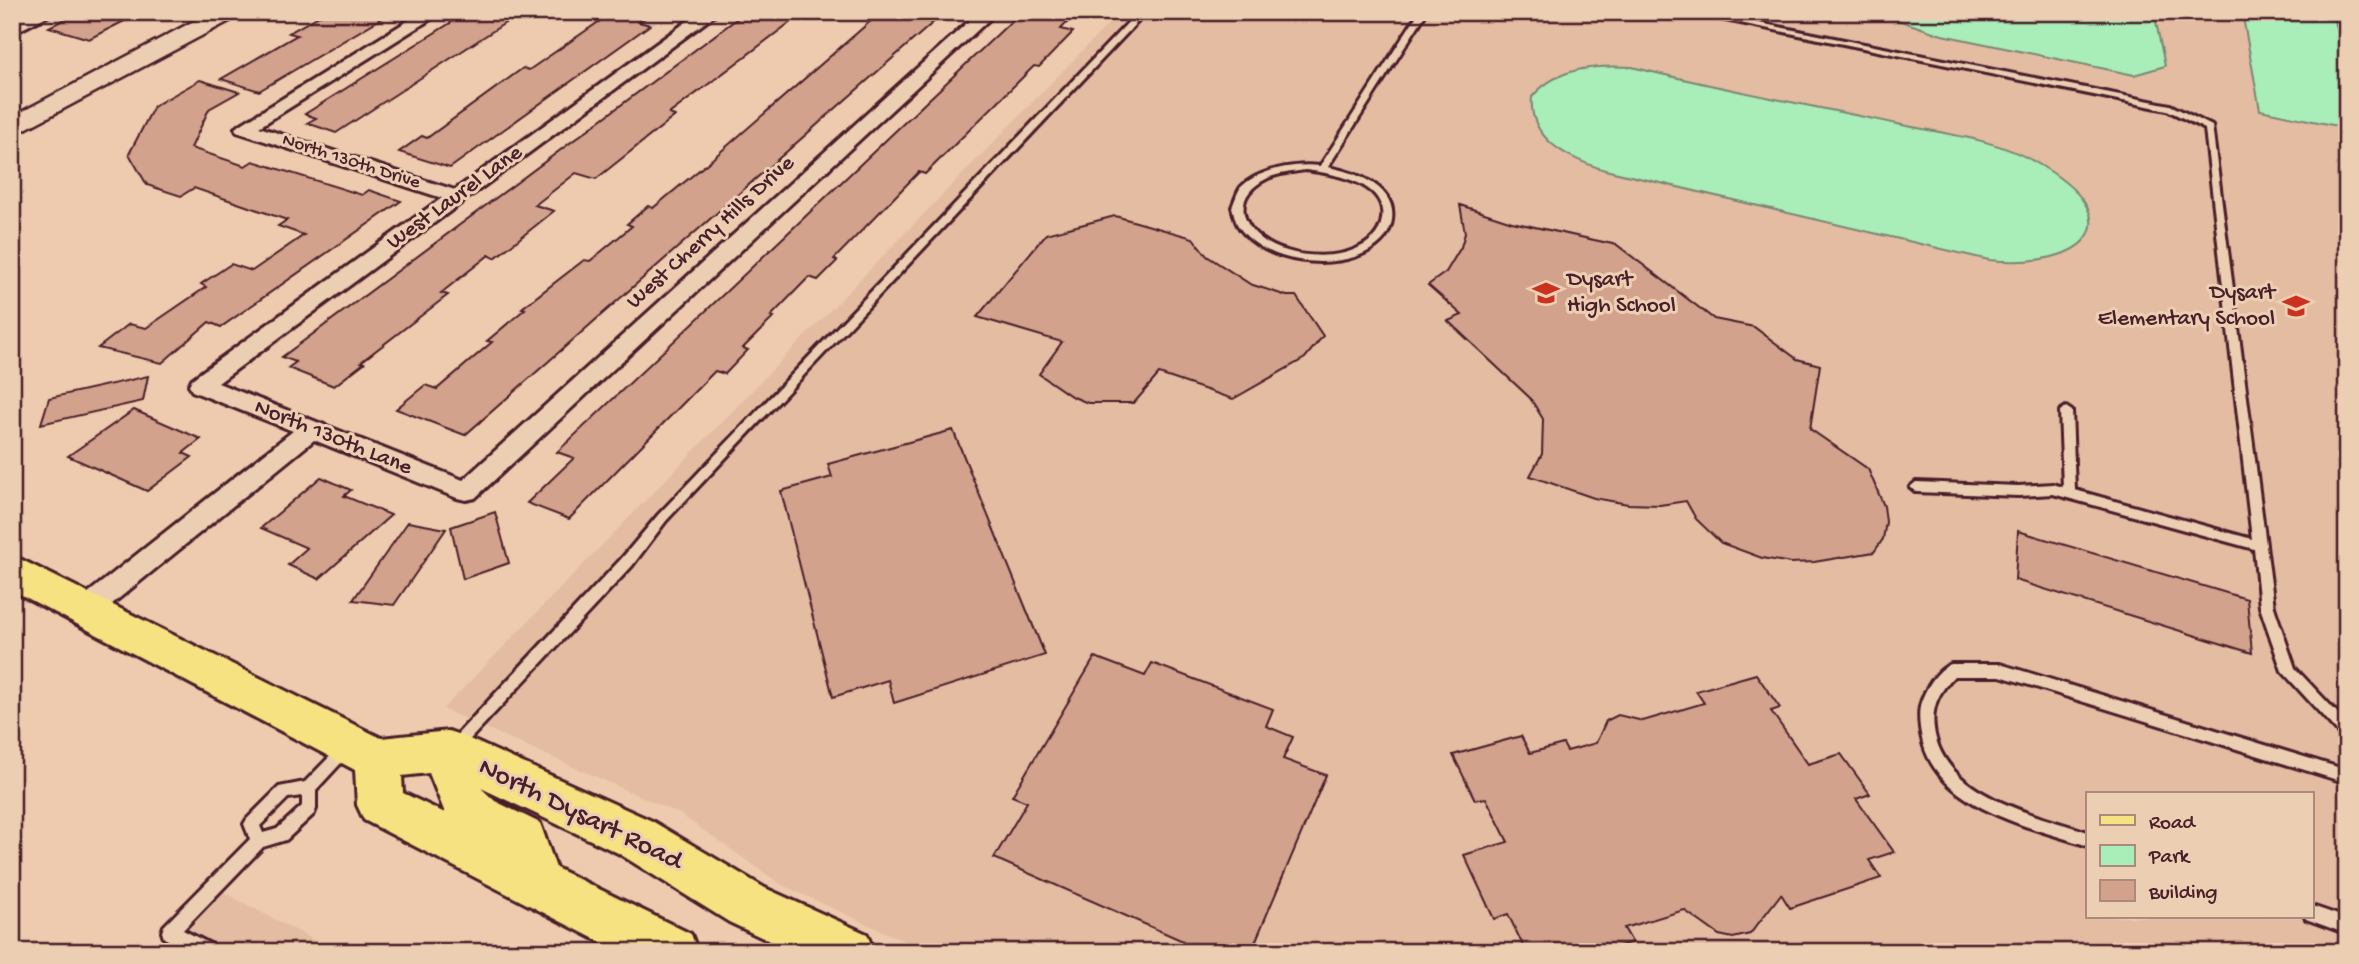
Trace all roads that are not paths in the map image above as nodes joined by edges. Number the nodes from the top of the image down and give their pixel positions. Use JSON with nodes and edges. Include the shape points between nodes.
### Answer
{"nodes":[{"id":1,"x":47,"y":12,"type":"edge"},
{"id":2,"x":229,"y":12,"type":"edge"},
{"id":3,"x":434,"y":12,"type":"edge"},
{"id":4,"x":711,"y":12,"type":"edge"},
{"id":5,"x":989,"y":12,"type":"edge"},
{"id":6,"x":1143,"y":12,"type":"edge"},
{"id":7,"x":1423,"y":12,"type":"edge"},
{"id":8,"x":1690,"y":12,"type":"edge"},
{"id":9,"x":12,"y":29,"type":"edge"},
{"id":10,"x":12,"y":128,"type":"edge"},
{"id":11,"x":1323,"y":168,"type":"junction"},
{"id":12,"x":458,"y":197,"type":"junction"},
{"id":13,"x":200,"y":385,"type":"joint"},
{"id":14,"x":2066,"y":411,"type":"dead end"},
{"id":15,"x":312,"y":429,"type":"junction"},
{"id":16,"x":1916,"y":487,"type":"dead end"},
{"id":17,"x":466,"y":491,"type":"joint"},
{"id":18,"x":2069,"y":494,"type":"junction"},
{"id":19,"x":2260,"y":546,"type":"junction"},
{"id":20,"x":12,"y":571,"type":"edge"},
{"id":21,"x":87,"y":609,"type":"junction"},
{"id":22,"x":2347,"y":733,"type":"edge"},
{"id":23,"x":449,"y":751,"type":"junction"},
{"id":24,"x":364,"y":752,"type":"junction"},
{"id":25,"x":2347,"y":777,"type":"edge"},
{"id":26,"x":309,"y":788,"type":"junction"},
{"id":27,"x":2086,"y":837,"type":"edge"},
{"id":28,"x":258,"y":841,"type":"junction"},
{"id":29,"x":537,"y":885,"type":"junction"},
{"id":30,"x":2314,"y":915,"type":"edge"},
{"id":31,"x":2347,"y":926,"type":"edge"},
{"id":32,"x":200,"y":950,"type":"edge"},
{"id":33,"x":673,"y":952,"type":"edge"},
{"id":34,"x":849,"y":952,"type":"edge"}],
"edges":[{"from":1,"to":9,"type":"street"},
{"from":2,"to":10,"type":"main road"},
{"from":3,"to":12,"type":"street","name":"North 130th Drive","via":[[244,128]]},
{"from":4,"to":12,"type":"street","name":"West Laurel Lane"},
{"from":5,"to":17,"type":"street","name":"West Cherry Hills Drive"},
{"from":6,"to":23,"type":"lane","via":[[662,518],[627,562]]},
{"from":7,"to":11,"type":"lane"},
{"from":8,"to":19,"type":"lane","via":[[2170,108],[2209,128]]},
{"from":11,"to":11,"type":"lane","via":[[1271,173],[1246,188],[1236,212],[1250,239],[1278,253],[1311,260],[1356,253],[1373,244],[1389,218],[1377,191],[1363,181]]},
{"from":12,"to":13,"type":"street","name":"West Laurel Lane"},
{"from":13,"to":15,"type":"street","name":"North 130th Lane"},
{"from":14,"to":18,"type":"lane"},
{"from":15,"to":17,"type":"street","name":"North 130th Lane"},
{"from":15,"to":21,"type":"street"},
{"from":16,"to":18,"type":"lane","via":[[2053,489]]},
{"from":18,"to":19,"type":"lane"},
{"from":19,"to":22,"type":"lane","via":[[2267,607],[2289,671]]},
{"from":20,"to":21,"type":"main road"},
{"from":21,"to":24,"type":"main road"},
{"from":23,"to":24,"type":"main road","name":"North Dysart Road"},
{"from":23,"to":29,"type":"main road","via":[[456,792],[465,809],[523,839]]},
{"from":23,"to":34,"type":"main road","name":"North Dysart Road","via":[[635,837],[747,905]]},
{"from":24,"to":26,"type":"lane"},
{"from":24,"to":29,"type":"main road","via":[[381,805]]},
{"from":25,"to":27,"type":"lane","via":[[2000,670],[1951,670],[1931,691],[1925,715],[1928,747],[1950,779],[1994,807]]},
{"from":26,"to":28,"type":"lane","via":[[309,809],[281,835]]},
{"from":26,"to":28,"type":"lane","via":[[284,792],[252,824]]},
{"from":28,"to":32,"type":"lane","via":[[170,932]]},
{"from":29,"to":33,"type":"main road"},
{"from":30,"to":31,"type":"lane"}]}
